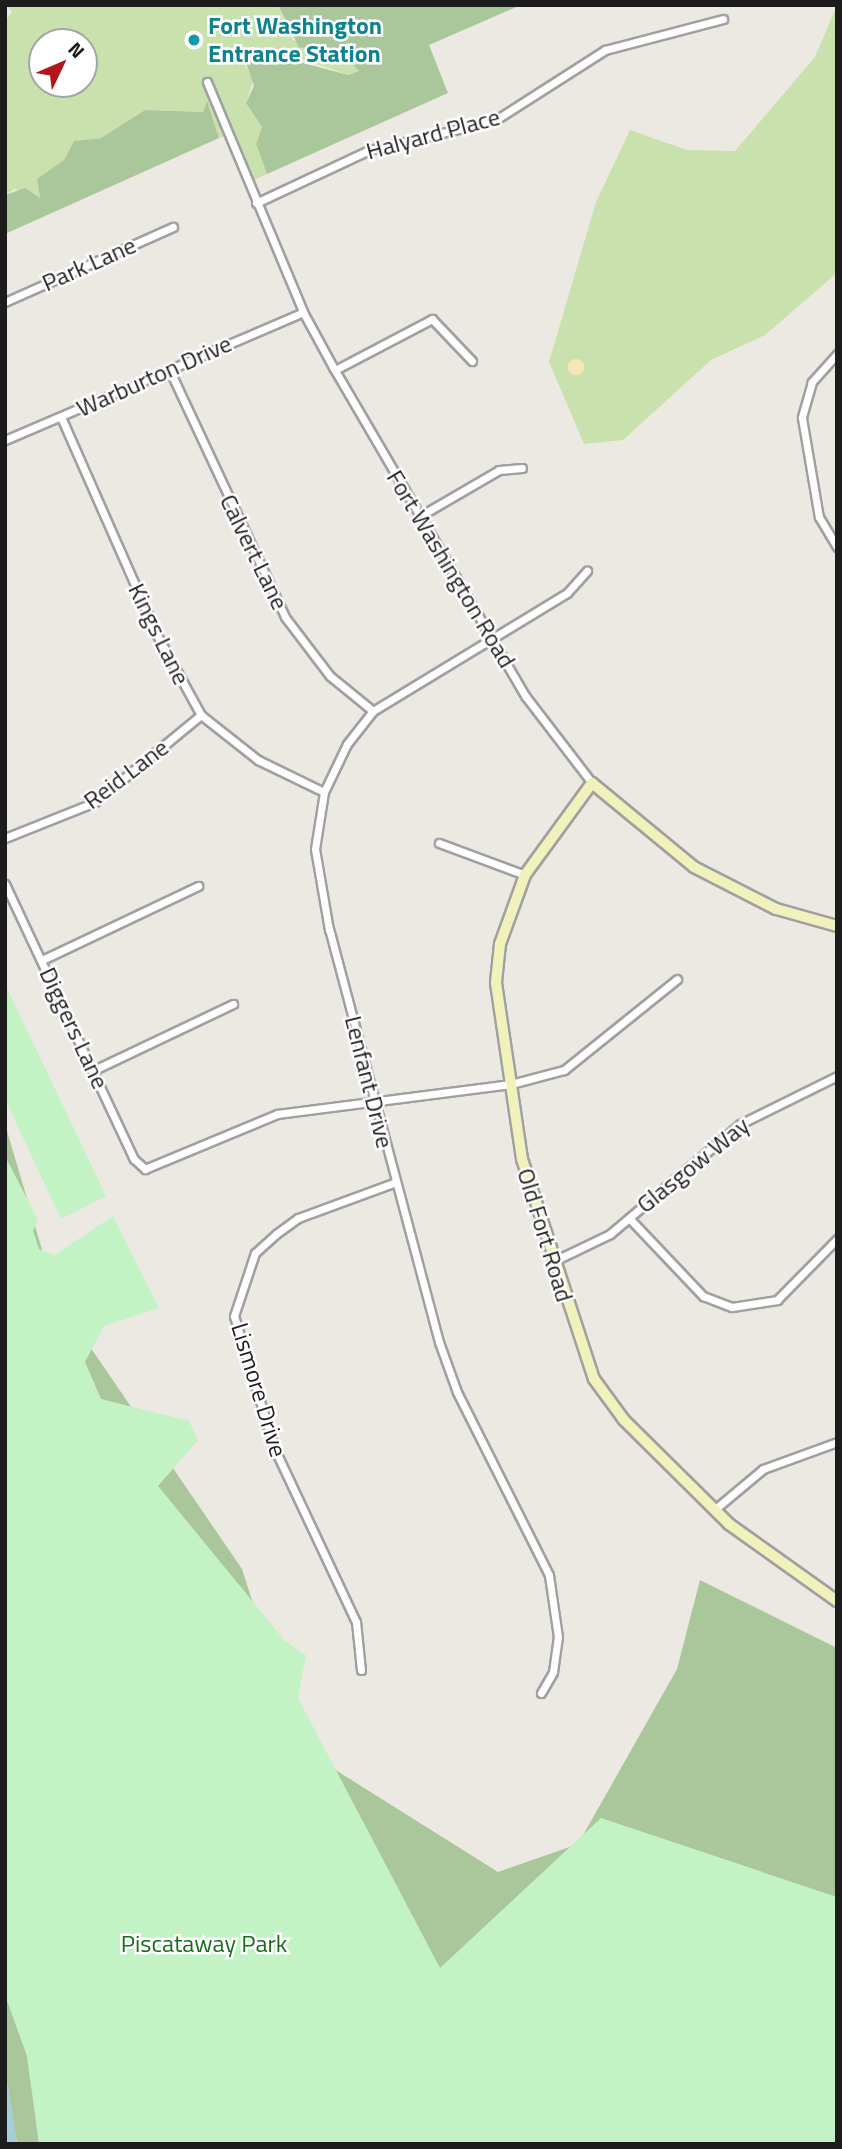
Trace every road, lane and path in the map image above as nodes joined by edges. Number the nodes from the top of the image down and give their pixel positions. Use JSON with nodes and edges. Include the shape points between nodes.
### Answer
{"nodes":[{"id":1,"x":723,"y":19,"type":"dead end"},
{"id":2,"x":207,"y":82,"type":"dead end"},
{"id":3,"x":256,"y":203,"type":"junction"},
{"id":4,"x":173,"y":227,"type":"dead end"},
{"id":5,"x":5,"y":302,"type":"edge"},
{"id":6,"x":303,"y":312,"type":"junction"},
{"id":7,"x":837,"y":354,"type":"edge"},
{"id":8,"x":472,"y":362,"type":"dead end"},
{"id":9,"x":169,"y":369,"type":"junction"},
{"id":10,"x":335,"y":370,"type":"junction"},
{"id":11,"x":61,"y":417,"type":"junction"},
{"id":12,"x":5,"y":440,"type":"edge"},
{"id":13,"x":522,"y":468,"type":"dead end"},
{"id":14,"x":420,"y":516,"type":"junction"},
{"id":15,"x":837,"y":547,"type":"edge"},
{"id":16,"x":587,"y":570,"type":"dead end"},
{"id":17,"x":492,"y":638,"type":"junction"},
{"id":18,"x":373,"y":711,"type":"junction"},
{"id":19,"x":201,"y":715,"type":"junction"},
{"id":20,"x":592,"y":783,"type":"junction"},
{"id":21,"x":324,"y":792,"type":"junction"},
{"id":22,"x":5,"y":838,"type":"edge"},
{"id":23,"x":439,"y":843,"type":"dead end"},
{"id":24,"x":525,"y":875,"type":"junction"},
{"id":25,"x":5,"y":884,"type":"edge"},
{"id":26,"x":198,"y":886,"type":"dead end"},
{"id":27,"x":837,"y":926,"type":"edge"},
{"id":28,"x":42,"y":960,"type":"junction"},
{"id":29,"x":677,"y":979,"type":"dead end"},
{"id":30,"x":233,"y":1004,"type":"dead end"},
{"id":31,"x":94,"y":1070,"type":"junction"},
{"id":32,"x":837,"y":1076,"type":"edge"},
{"id":33,"x":511,"y":1084,"type":"junction"},
{"id":34,"x":376,"y":1101,"type":"junction"},
{"id":35,"x":393,"y":1183,"type":"junction"},
{"id":36,"x":629,"y":1217,"type":"junction"},
{"id":37,"x":837,"y":1239,"type":"edge"},
{"id":38,"x":554,"y":1261,"type":"junction"},
{"id":39,"x":837,"y":1442,"type":"edge"},
{"id":40,"x":714,"y":1510,"type":"junction"},
{"id":41,"x":837,"y":1601,"type":"edge"},
{"id":42,"x":361,"y":1670,"type":"dead end"},
{"id":43,"x":541,"y":1693,"type":"dead end"}],
"edges":[{"from":1,"to":3,"type":"street","name":"Halyard Place","via":[[605,50],[494,121],[369,150]]},
{"from":2,"to":3,"type":"street","name":"Fort Washington Road"},
{"from":3,"to":6,"type":"street","name":"Fort Washington Road"},
{"from":4,"to":5,"type":"street","name":"Park Lane"},
{"from":6,"to":9,"type":"street","name":"Warburton Drive"},
{"from":6,"to":10,"type":"street","name":"Fort Washington Road"},
{"from":7,"to":15,"type":"street","via":[[812,382],[802,418],[819,517]]},
{"from":8,"to":10,"type":"street","via":[[432,319]]},
{"from":9,"to":11,"type":"street","name":"Warburton Drive"},
{"from":9,"to":18,"type":"street","name":"Calvert Lane","via":[[285,617],[336,682]]},
{"from":10,"to":14,"type":"street","name":"Fort Washington Road"},
{"from":11,"to":12,"type":"street","name":"Warburton Drive"},
{"from":11,"to":19,"type":"street","name":"Kings Lane","via":[[162,646]]},
{"from":13,"to":14,"type":"street","via":[[499,470]]},
{"from":14,"to":17,"type":"street","name":"Fort Washington Road"},
{"from":16,"to":17,"type":"street","name":"Lenfant Drive","via":[[567,593]]},
{"from":17,"to":18,"type":"street","name":"Lenfant Drive"},
{"from":17,"to":20,"type":"street","name":"Fort Washington Road","via":[[554,738]]},
{"from":18,"to":21,"type":"street","name":"Lenfant Drive","via":[[346,744]]},
{"from":19,"to":21,"type":"street","name":"Kings Lane","via":[[258,760]]},
{"from":19,"to":22,"type":"street","name":"Reid Lane","via":[[95,802]]},
{"from":20,"to":24,"type":"main road","name":"Old Fort Road"},
{"from":20,"to":27,"type":"main road","name":"Fort Washington Road","via":[[694,867],[754,900]]},
{"from":21,"to":34,"type":"street","name":"Lenfant Drive","via":[[315,849],[321,898]]},
{"from":23,"to":24,"type":"street"},
{"from":24,"to":33,"type":"main road","name":"Old Fort Road","via":[[500,944],[496,983]]},
{"from":25,"to":28,"type":"street","name":"Diggers Lane"},
{"from":26,"to":28,"type":"street"},
{"from":28,"to":31,"type":"street","name":"Diggers Lane"},
{"from":29,"to":33,"type":"street","via":[[564,1070]]},
{"from":30,"to":31,"type":"street"},
{"from":31,"to":34,"type":"street","name":"Diggers Lane","via":[[134,1159],[145,1168],[261,1119]]},
{"from":32,"to":36,"type":"street","name":"Glasgow Way","via":[[740,1124]]},
{"from":33,"to":34,"type":"street"},
{"from":33,"to":38,"type":"main road","name":"Old Fort Road","via":[[522,1159]]},
{"from":34,"to":35,"type":"street","name":"Lenfant Drive"},
{"from":35,"to":42,"type":"street","name":"Lismore Drive","via":[[298,1218],[276,1234],[255,1253],[234,1316],[275,1450],[356,1622]]},
{"from":35,"to":43,"type":"street","name":"Lenfant Drive","via":[[457,1392],[550,1574],[558,1637],[553,1672]]},
{"from":36,"to":37,"type":"street","via":[[703,1296],[732,1307],[778,1300]]},
{"from":36,"to":38,"type":"street","name":"Glasgow Way"},
{"from":38,"to":40,"type":"main road","name":"Old Fort Road","via":[[594,1379],[624,1420]]},
{"from":39,"to":40,"type":"street","via":[[762,1469]]},
{"from":40,"to":41,"type":"main road","name":"Old Fort Road"}]}
